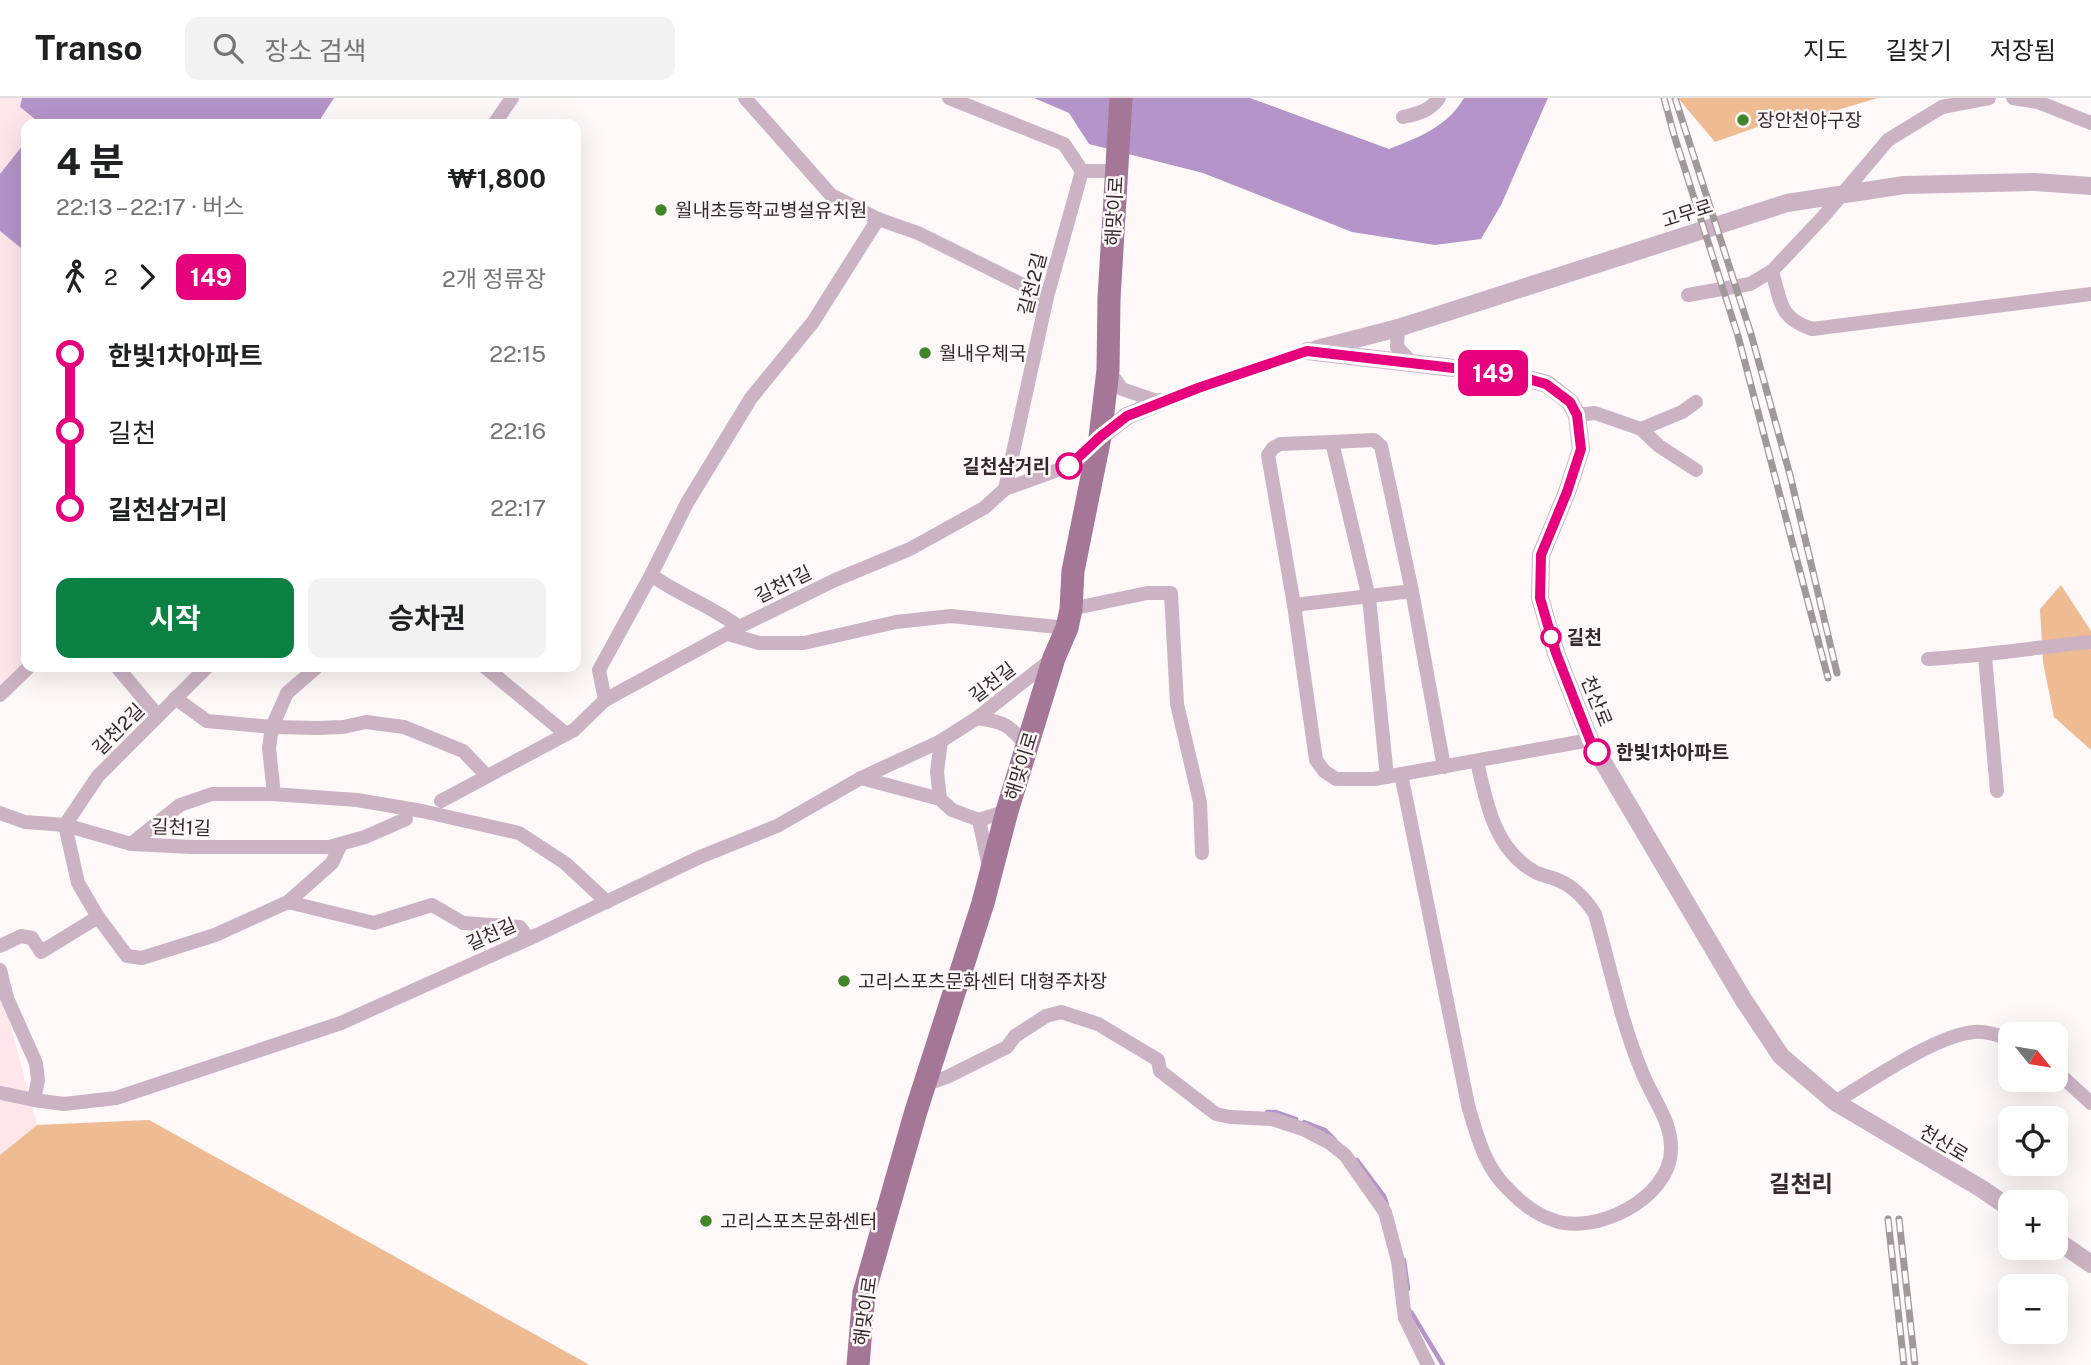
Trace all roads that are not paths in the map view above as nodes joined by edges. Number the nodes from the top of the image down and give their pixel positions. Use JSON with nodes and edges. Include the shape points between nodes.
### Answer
{"nodes":[{"id":1,"x":512,"y":98,"type":"edge"},
{"id":2,"x":745,"y":98,"type":"edge"},
{"id":3,"x":949,"y":98,"type":"edge"},
{"id":4,"x":1121,"y":98,"type":"edge"},
{"id":5,"x":1439,"y":98,"type":"edge"},
{"id":6,"x":1989,"y":98,"type":"edge"},
{"id":7,"x":2013,"y":98,"type":"edge"},
{"id":8,"x":2039,"y":100,"type":"edge"},
{"id":9,"x":1403,"y":117,"type":"dead end"},
{"id":10,"x":497,"y":119,"type":"edge"},
{"id":11,"x":2091,"y":123,"type":"edge"},
{"id":12,"x":1117,"y":164,"type":"junction"},
{"id":13,"x":1082,"y":171,"type":"junction"},
{"id":14,"x":2091,"y":186,"type":"edge"},
{"id":15,"x":1839,"y":195,"type":"junction"},
{"id":16,"x":878,"y":219,"type":"junction"},
{"id":17,"x":1772,"y":271,"type":"junction"},
{"id":18,"x":2091,"y":294,"type":"edge"},
{"id":19,"x":1688,"y":295,"type":"dead end"},
{"id":20,"x":1048,"y":297,"type":"junction"},
{"id":21,"x":1398,"y":328,"type":"junction"},
{"id":22,"x":1307,"y":351,"type":"junction"},
{"id":23,"x":1413,"y":364,"type":"junction"},
{"id":24,"x":1108,"y":370,"type":"junction"},
{"id":25,"x":1160,"y":402,"type":"junction"},
{"id":26,"x":1696,"y":402,"type":"dead end"},
{"id":27,"x":1577,"y":415,"type":"junction"},
{"id":28,"x":1641,"y":429,"type":"junction"},
{"id":29,"x":1100,"y":437,"type":"junction"},
{"id":30,"x":1332,"y":442,"type":"junction"},
{"id":31,"x":1696,"y":470,"type":"dead end"},
{"id":32,"x":1005,"y":489,"type":"junction"},
{"id":33,"x":651,"y":575,"type":"junction"},
{"id":34,"x":1412,"y":591,"type":"junction"},
{"id":35,"x":1368,"y":597,"type":"junction"},
{"id":36,"x":1294,"y":605,"type":"junction"},
{"id":37,"x":1069,"y":618,"type":"junction"},
{"id":38,"x":734,"y":631,"type":"junction"},
{"id":39,"x":2091,"y":642,"type":"edge"},
{"id":40,"x":1985,"y":656,"type":"junction"},
{"id":41,"x":1054,"y":658,"type":"junction"},
{"id":42,"x":1928,"y":659,"type":"dead end"},
{"id":43,"x":24,"y":672,"type":"edge"},
{"id":44,"x":121,"y":672,"type":"edge"},
{"id":45,"x":202,"y":672,"type":"edge"},
{"id":46,"x":311,"y":672,"type":"edge"},
{"id":47,"x":491,"y":672,"type":"edge"},
{"id":48,"x":0,"y":695,"type":"edge"},
{"id":49,"x":175,"y":698,"type":"junction"},
{"id":50,"x":605,"y":700,"type":"junction"},
{"id":51,"x":158,"y":716,"type":"junction"},
{"id":52,"x":977,"y":718,"type":"junction"},
{"id":53,"x":272,"y":727,"type":"junction"},
{"id":54,"x":566,"y":734,"type":"junction"},
{"id":55,"x":1590,"y":740,"type":"junction"},
{"id":56,"x":941,"y":741,"type":"junction"},
{"id":57,"x":1027,"y":746,"type":"junction"},
{"id":58,"x":1477,"y":761,"type":"junction"},
{"id":59,"x":1444,"y":767,"type":"junction"},
{"id":60,"x":486,"y":775,"type":"junction"},
{"id":61,"x":1394,"y":776,"type":"junction"},
{"id":62,"x":861,"y":778,"type":"junction"},
{"id":63,"x":1997,"y":791,"type":"dead end"},
{"id":64,"x":272,"y":794,"type":"junction"},
{"id":65,"x":940,"y":799,"type":"junction"},
{"id":66,"x":441,"y":801,"type":"dead end"},
{"id":67,"x":1007,"y":811,"type":"junction"},
{"id":68,"x":0,"y":813,"type":"edge"},
{"id":69,"x":406,"y":819,"type":"dead end"},
{"id":70,"x":979,"y":820,"type":"junction"},
{"id":71,"x":65,"y":825,"type":"junction"},
{"id":72,"x":131,"y":844,"type":"junction"},
{"id":73,"x":340,"y":846,"type":"junction"},
{"id":74,"x":1202,"y":853,"type":"dead end"},
{"id":75,"x":991,"y":876,"type":"junction"},
{"id":76,"x":288,"y":902,"type":"junction"},
{"id":77,"x":607,"y":902,"type":"junction"},
{"id":78,"x":98,"y":917,"type":"junction"},
{"id":79,"x":528,"y":938,"type":"junction"},
{"id":80,"x":0,"y":946,"type":"edge"},
{"id":81,"x":0,"y":970,"type":"edge"},
{"id":82,"x":1998,"y":1035,"type":"edge"},
{"id":83,"x":2068,"y":1082,"type":"edge"},
{"id":84,"x":924,"y":1085,"type":"junction"},
{"id":85,"x":1,"y":1093,"type":"edge"},
{"id":86,"x":34,"y":1100,"type":"junction"},
{"id":87,"x":1835,"y":1102,"type":"junction"},
{"id":88,"x":2091,"y":1103,"type":"edge"},
{"id":89,"x":1998,"y":1200,"type":"edge"},
{"id":90,"x":2068,"y":1248,"type":"edge"},
{"id":91,"x":2091,"y":1264,"type":"edge"},
{"id":92,"x":858,"y":1365,"type":"edge"},
{"id":93,"x":1428,"y":1365,"type":"edge"}],
"edges":[{"from":1,"to":10,"type":"street"},
{"from":2,"to":16,"type":"street","via":[[831,195]]},
{"from":3,"to":13,"type":"street","via":[[1064,144]]},
{"from":4,"to":12,"type":"main road","name":"해맞이로"},
{"from":5,"to":9,"type":"street","via":[[1419,114]]},
{"from":6,"to":15,"type":"street","via":[[1942,107],[1888,139]]},
{"from":7,"to":8,"type":"street"},
{"from":8,"to":11,"type":"street"},
{"from":12,"to":13,"type":"street"},
{"from":12,"to":24,"type":"main road","name":"해맞이로"},
{"from":13,"to":20,"type":"street","name":"길천2길"},
{"from":14,"to":15,"type":"street","name":"고무로","via":[[1904,185]]},
{"from":15,"to":17,"type":"street"},
{"from":15,"to":21,"type":"street","name":"고무로","via":[[1787,203]]},
{"from":16,"to":20,"type":"street","via":[[918,233]]},
{"from":16,"to":33,"type":"street","via":[[813,322],[751,398],[687,503]]},
{"from":17,"to":18,"type":"street","via":[[1783,309],[1796,323],[1812,329]]},
{"from":17,"to":19,"type":"street","via":[[1749,284]]},
{"from":20,"to":32,"type":"street","name":"길천2길"},
{"from":21,"to":22,"type":"street","name":"고무로"},
{"from":21,"to":23,"type":"street","via":[[1397,347]]},
{"from":22,"to":23,"type":"street"},
{"from":22,"to":25,"type":"street"},
{"from":23,"to":27,"type":"street","via":[[1514,375],[1546,384],[1570,402]]},
{"from":24,"to":25,"type":"street","via":[[1122,389]]},
{"from":24,"to":29,"type":"main road","name":"해맞이로"},
{"from":25,"to":29,"type":"street","via":[[1127,416]]},
{"from":26,"to":28,"type":"street"},
{"from":27,"to":28,"type":"street","via":[[1595,412]]},
{"from":27,"to":55,"type":"street","name":"천산로","via":[[1581,449],[1541,555],[1540,598]]},
{"from":28,"to":31,"type":"street"},
{"from":29,"to":32,"type":"street","name":"길천1길","via":[[1069,466]]},
{"from":29,"to":37,"type":"main road","name":"해맞이로","via":[[1073,571]]},
{"from":30,"to":34,"type":"street","via":[[1374,440],[1381,446]]},
{"from":30,"to":35,"type":"street"},
{"from":30,"to":36,"type":"street","via":[[1280,444],[1268,455]]},
{"from":32,"to":38,"type":"street","name":"길천1길","via":[[984,508],[920,543]]},
{"from":33,"to":38,"type":"street","via":[[726,616]]},
{"from":33,"to":50,"type":"street","via":[[599,670]]},
{"from":34,"to":35,"type":"street"},
{"from":34,"to":59,"type":"street"},
{"from":35,"to":36,"type":"street"},
{"from":35,"to":61,"type":"street"},
{"from":36,"to":61,"type":"street","via":[[1316,760],[1336,779]]},
{"from":37,"to":38,"type":"street","via":[[951,616],[896,622],[804,643],[759,643]]},
{"from":37,"to":41,"type":"main road","name":"해맞이로"},
{"from":37,"to":74,"type":"street","via":[[1147,593],[1171,593],[1177,704],[1200,802]]},
{"from":38,"to":50,"type":"street","name":"길천1길"},
{"from":39,"to":40,"type":"street"},
{"from":40,"to":42,"type":"street"},
{"from":40,"to":63,"type":"street"},
{"from":41,"to":52,"type":"street","name":"길천길"},
{"from":41,"to":57,"type":"main road","name":"해맞이로"},
{"from":43,"to":48,"type":"street"},
{"from":44,"to":51,"type":"street"},
{"from":45,"to":49,"type":"street","name":"길천2길"},
{"from":46,"to":53,"type":"street","via":[[287,693]]},
{"from":47,"to":54,"type":"street"},
{"from":49,"to":51,"type":"street","name":"길천2길"},
{"from":49,"to":53,"type":"street","via":[[207,722]]},
{"from":50,"to":54,"type":"street","name":"길천1길"},
{"from":51,"to":71,"type":"street","name":"길천2길","via":[[98,776]]},
{"from":52,"to":56,"type":"street","name":"길천길"},
{"from":52,"to":57,"type":"street","via":[[1011,727]]},
{"from":53,"to":60,"type":"street","via":[[343,727],[366,722],[404,727],[463,751]]},
{"from":53,"to":64,"type":"street"},
{"from":54,"to":60,"type":"street","name":"길천1길"},
{"from":55,"to":58,"type":"street"},
{"from":55,"to":87,"type":"street","name":"천산로","via":[[1742,999],[1781,1056]]},
{"from":56,"to":62,"type":"street","name":"길천길"},
{"from":56,"to":65,"type":"street"},
{"from":57,"to":67,"type":"main road","name":"해맞이로"},
{"from":58,"to":59,"type":"street"},
{"from":58,"to":61,"type":"street","via":[[1486,805],[1508,848],[1522,864],[1562,881],[1584,897],[1595,914],[1629,1036],[1670,1130],[1671,1153],[1665,1172],[1637,1205],[1618,1215],[1586,1223],[1554,1221],[1508,1190],[1492,1170],[1468,1105]]},
{"from":59,"to":61,"type":"street"},
{"from":60,"to":66,"type":"street","name":"길천1길"},
{"from":62,"to":65,"type":"street"},
{"from":62,"to":77,"type":"street","name":"길천길","via":[[777,825]]},
{"from":64,"to":72,"type":"street","via":[[212,794],[180,805]]},
{"from":64,"to":77,"type":"street","via":[[357,800],[519,833],[565,863]]},
{"from":65,"to":70,"type":"street","via":[[952,810]]},
{"from":67,"to":70,"type":"street"},
{"from":67,"to":75,"type":"main road","name":"해맞이로"},
{"from":68,"to":71,"type":"street","name":"길천1길","via":[[25,822]]},
{"from":69,"to":73,"type":"street","name":"길천1길"},
{"from":70,"to":75,"type":"street"},
{"from":71,"to":72,"type":"street","name":"길천1길"},
{"from":71,"to":78,"type":"street","via":[[78,883]]},
{"from":72,"to":73,"type":"street","name":"길천1길"},
{"from":73,"to":76,"type":"street","via":[[332,863]]},
{"from":75,"to":84,"type":"main road","name":"해맞이로"},
{"from":76,"to":78,"type":"street","via":[[215,935],[142,958],[127,956]]},
{"from":76,"to":79,"type":"street","via":[[374,923],[432,905],[463,923],[520,927]]},
{"from":77,"to":79,"type":"street","name":"길천길"},
{"from":78,"to":80,"type":"street","via":[[41,952],[32,938],[21,936]]},
{"from":79,"to":86,"type":"street","name":"길천길","via":[[341,1023],[190,1074],[116,1098],[64,1104]]},
{"from":81,"to":86,"type":"street","via":[[7,998],[36,1063]]},
{"from":82,"to":87,"type":"street","via":[[1976,1031],[1941,1041]]},
{"from":83,"to":88,"type":"street"},
{"from":84,"to":92,"type":"main road","name":"해맞이로","via":[[864,1293]]},
{"from":84,"to":93,"type":"street","via":[[1007,1047],[1045,1016],[1061,1012],[1098,1024],[1158,1060],[1160,1071],[1216,1114],[1272,1119],[1330,1143],[1345,1155],[1385,1212],[1398,1261],[1405,1318]]},
{"from":85,"to":86,"type":"street","name":"길천길"},
{"from":87,"to":89,"type":"street","name":"천산로"},
{"from":90,"to":91,"type":"street"}]}
